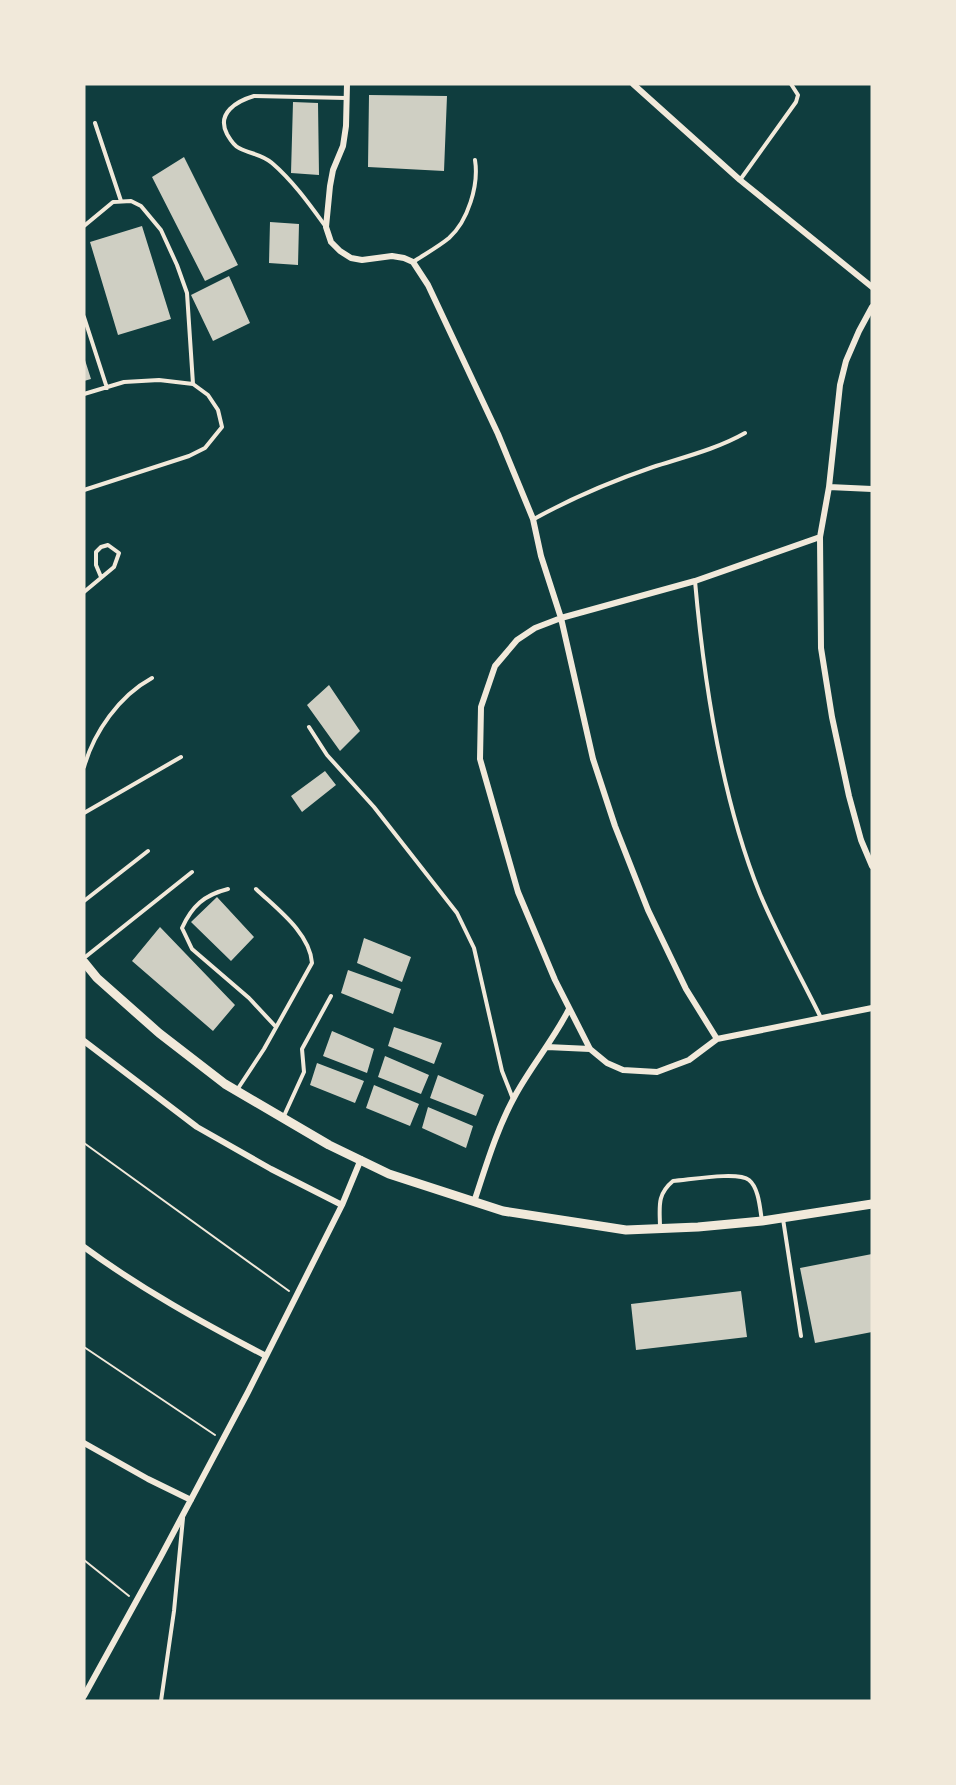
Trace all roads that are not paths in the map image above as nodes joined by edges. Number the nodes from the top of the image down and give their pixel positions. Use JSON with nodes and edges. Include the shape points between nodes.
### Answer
{"nodes":[{"id":1,"x":347,"y":84,"type":"edge"},
{"id":2,"x":633,"y":84,"type":"edge"},
{"id":3,"x":791,"y":84,"type":"edge"},
{"id":4,"x":347,"y":98,"type":"junction"},
{"id":5,"x":95,"y":123,"type":"dead end"},
{"id":6,"x":475,"y":160,"type":"dead end"},
{"id":7,"x":740,"y":180,"type":"junction"},
{"id":8,"x":121,"y":201,"type":"junction"},
{"id":9,"x":84,"y":226,"type":"edge"},
{"id":10,"x":326,"y":227,"type":"junction"},
{"id":11,"x":413,"y":262,"type":"junction"},
{"id":12,"x":872,"y":287,"type":"edge"},
{"id":13,"x":872,"y":307,"type":"edge"},
{"id":14,"x":84,"y":317,"type":"edge"},
{"id":15,"x":193,"y":384,"type":"junction"},
{"id":16,"x":107,"y":388,"type":"junction"},
{"id":17,"x":84,"y":393,"type":"edge"},
{"id":18,"x":745,"y":433,"type":"dead end"},
{"id":19,"x":830,"y":487,"type":"junction"},
{"id":20,"x":872,"y":489,"type":"edge"},
{"id":21,"x":84,"y":490,"type":"edge"},
{"id":22,"x":533,"y":519,"type":"junction"},
{"id":23,"x":820,"y":537,"type":"junction"},
{"id":24,"x":101,"y":577,"type":"junction"},
{"id":25,"x":695,"y":581,"type":"junction"},
{"id":26,"x":84,"y":592,"type":"edge"},
{"id":27,"x":561,"y":618,"type":"junction"},
{"id":28,"x":152,"y":678,"type":"dead end"},
{"id":29,"x":309,"y":727,"type":"dead end"},
{"id":30,"x":181,"y":757,"type":"dead end"},
{"id":31,"x":84,"y":767,"type":"edge"},
{"id":32,"x":84,"y":813,"type":"edge"},
{"id":33,"x":148,"y":851,"type":"dead end"},
{"id":34,"x":872,"y":866,"type":"edge"},
{"id":35,"x":192,"y":873,"type":"dead end"},
{"id":36,"x":228,"y":889,"type":"dead end"},
{"id":37,"x":256,"y":889,"type":"dead end"},
{"id":38,"x":84,"y":901,"type":"edge"},
{"id":39,"x":84,"y":960,"type":"edge"},
{"id":40,"x":331,"y":996,"type":"dead end"},
{"id":41,"x":872,"y":1008,"type":"edge"},
{"id":42,"x":569,"y":1009,"type":"junction"},
{"id":43,"x":821,"y":1019,"type":"junction"},
{"id":44,"x":276,"y":1027,"type":"junction"},
{"id":45,"x":717,"y":1039,"type":"junction"},
{"id":46,"x":84,"y":1041,"type":"edge"},
{"id":47,"x":547,"y":1047,"type":"junction"},
{"id":48,"x":590,"y":1049,"type":"junction"},
{"id":49,"x":236,"y":1091,"type":"junction"},
{"id":50,"x":513,"y":1100,"type":"junction"},
{"id":51,"x":283,"y":1118,"type":"junction"},
{"id":52,"x":361,"y":1159,"type":"junction"},
{"id":53,"x":474,"y":1202,"type":"junction"},
{"id":54,"x":872,"y":1204,"type":"edge"},
{"id":55,"x":342,"y":1205,"type":"junction"},
{"id":56,"x":783,"y":1218,"type":"junction"},
{"id":57,"x":762,"y":1221,"type":"junction"},
{"id":58,"x":660,"y":1228,"type":"junction"},
{"id":59,"x":84,"y":1246,"type":"edge"},
{"id":60,"x":801,"y":1336,"type":"dead end"},
{"id":61,"x":266,"y":1356,"type":"junction"},
{"id":62,"x":84,"y":1443,"type":"edge"},
{"id":63,"x":191,"y":1500,"type":"junction"},
{"id":64,"x":183,"y":1515,"type":"junction"},
{"id":65,"x":84,"y":1680,"type":"edge"},
{"id":66,"x":91,"y":1685,"type":"junction"},
{"id":67,"x":84,"y":1696,"type":"edge"},
{"id":68,"x":160,"y":1701,"type":"edge"}],
"edges":[{"from":1,"to":4,"type":"street"},
{"from":2,"to":7,"type":"street"},
{"from":3,"to":7,"type":"lane","via":[[798,95],[796,102]]},
{"from":4,"to":10,"type":"street","via":[[343,146],[333,170]]},
{"from":4,"to":10,"type":"lane","via":[[254,96],[233,105],[224,119],[233,143],[273,163]]},
{"from":5,"to":8,"type":"lane"},
{"from":6,"to":11,"type":"lane","via":[[477,171],[471,201],[459,227]]},
{"from":7,"to":12,"type":"street"},
{"from":8,"to":9,"type":"lane","via":[[113,202]]},
{"from":8,"to":15,"type":"lane","via":[[141,206],[161,231],[177,265],[187,293]]},
{"from":10,"to":11,"type":"street","via":[[331,242],[351,258],[392,256]]},
{"from":11,"to":22,"type":"street","via":[[428,285],[498,434]]},
{"from":13,"to":19,"type":"street","via":[[842,377]]},
{"from":14,"to":16,"type":"lane"},
{"from":15,"to":16,"type":"lane","via":[[159,380],[124,382]]},
{"from":15,"to":21,"type":"lane","via":[[208,395],[218,410],[222,428],[205,448]]},
{"from":16,"to":17,"type":"lane"},
{"from":18,"to":22,"type":"lane","via":[[567,501]]},
{"from":19,"to":20,"type":"street"},
{"from":19,"to":23,"type":"street"},
{"from":22,"to":27,"type":"street"},
{"from":23,"to":25,"type":"street"},
{"from":23,"to":34,"type":"street","via":[[821,648],[849,796]]},
{"from":24,"to":24,"type":"lane","via":[[114,567],[119,553],[108,545],[96,552]]},
{"from":24,"to":26,"type":"lane"},
{"from":25,"to":27,"type":"street"},
{"from":25,"to":43,"type":"lane","via":[[705,668],[730,804],[760,894]]},
{"from":27,"to":42,"type":"street","via":[[517,640],[495,666],[481,707],[480,759],[518,892]]},
{"from":27,"to":45,"type":"street","via":[[593,759],[615,826],[648,910],[686,988]]},
{"from":28,"to":31,"type":"lane","via":[[132,693],[100,730]]},
{"from":29,"to":50,"type":"lane","via":[[327,755],[374,807],[457,914],[474,948],[502,1071]]},
{"from":30,"to":32,"type":"lane"},
{"from":33,"to":38,"type":"lane"},
{"from":35,"to":39,"type":"lane"},
{"from":36,"to":44,"type":"lane","via":[[205,897],[182,928],[192,949]]},
{"from":37,"to":44,"type":"lane","via":[[301,935],[311,954],[312,963]]},
{"from":39,"to":49,"type":"street","via":[[97,978],[159,1033]]},
{"from":40,"to":51,"type":"lane","via":[[302,1049],[304,1072]]},
{"from":41,"to":43,"type":"street"},
{"from":42,"to":47,"type":"street"},
{"from":42,"to":48,"type":"street"},
{"from":43,"to":45,"type":"street"},
{"from":44,"to":49,"type":"lane"},
{"from":45,"to":48,"type":"street","via":[[689,1060],[657,1072],[622,1070]]},
{"from":46,"to":55,"type":"street","via":[[197,1126]]},
{"from":47,"to":48,"type":"street"},
{"from":47,"to":50,"type":"street"},
{"from":49,"to":51,"type":"street"},
{"from":50,"to":53,"type":"street"},
{"from":51,"to":52,"type":"street"},
{"from":52,"to":53,"type":"street","via":[[389,1174]]},
{"from":52,"to":55,"type":"street"},
{"from":53,"to":58,"type":"street","via":[[579,1224],[626,1230]]},
{"from":54,"to":56,"type":"street"},
{"from":55,"to":61,"type":"street"},
{"from":56,"to":57,"type":"street"},
{"from":56,"to":60,"type":"lane"},
{"from":57,"to":58,"type":"street"},
{"from":57,"to":58,"type":"lane","via":[[755,1190],[748,1180],[738,1176],[673,1181],[660,1199]]},
{"from":59,"to":61,"type":"street","via":[[157,1296]]},
{"from":61,"to":63,"type":"street"},
{"from":62,"to":63,"type":"street"},
{"from":63,"to":64,"type":"street"},
{"from":64,"to":66,"type":"street"},
{"from":64,"to":68,"type":"lane"},
{"from":65,"to":66,"type":"street"},
{"from":66,"to":67,"type":"street"}]}
